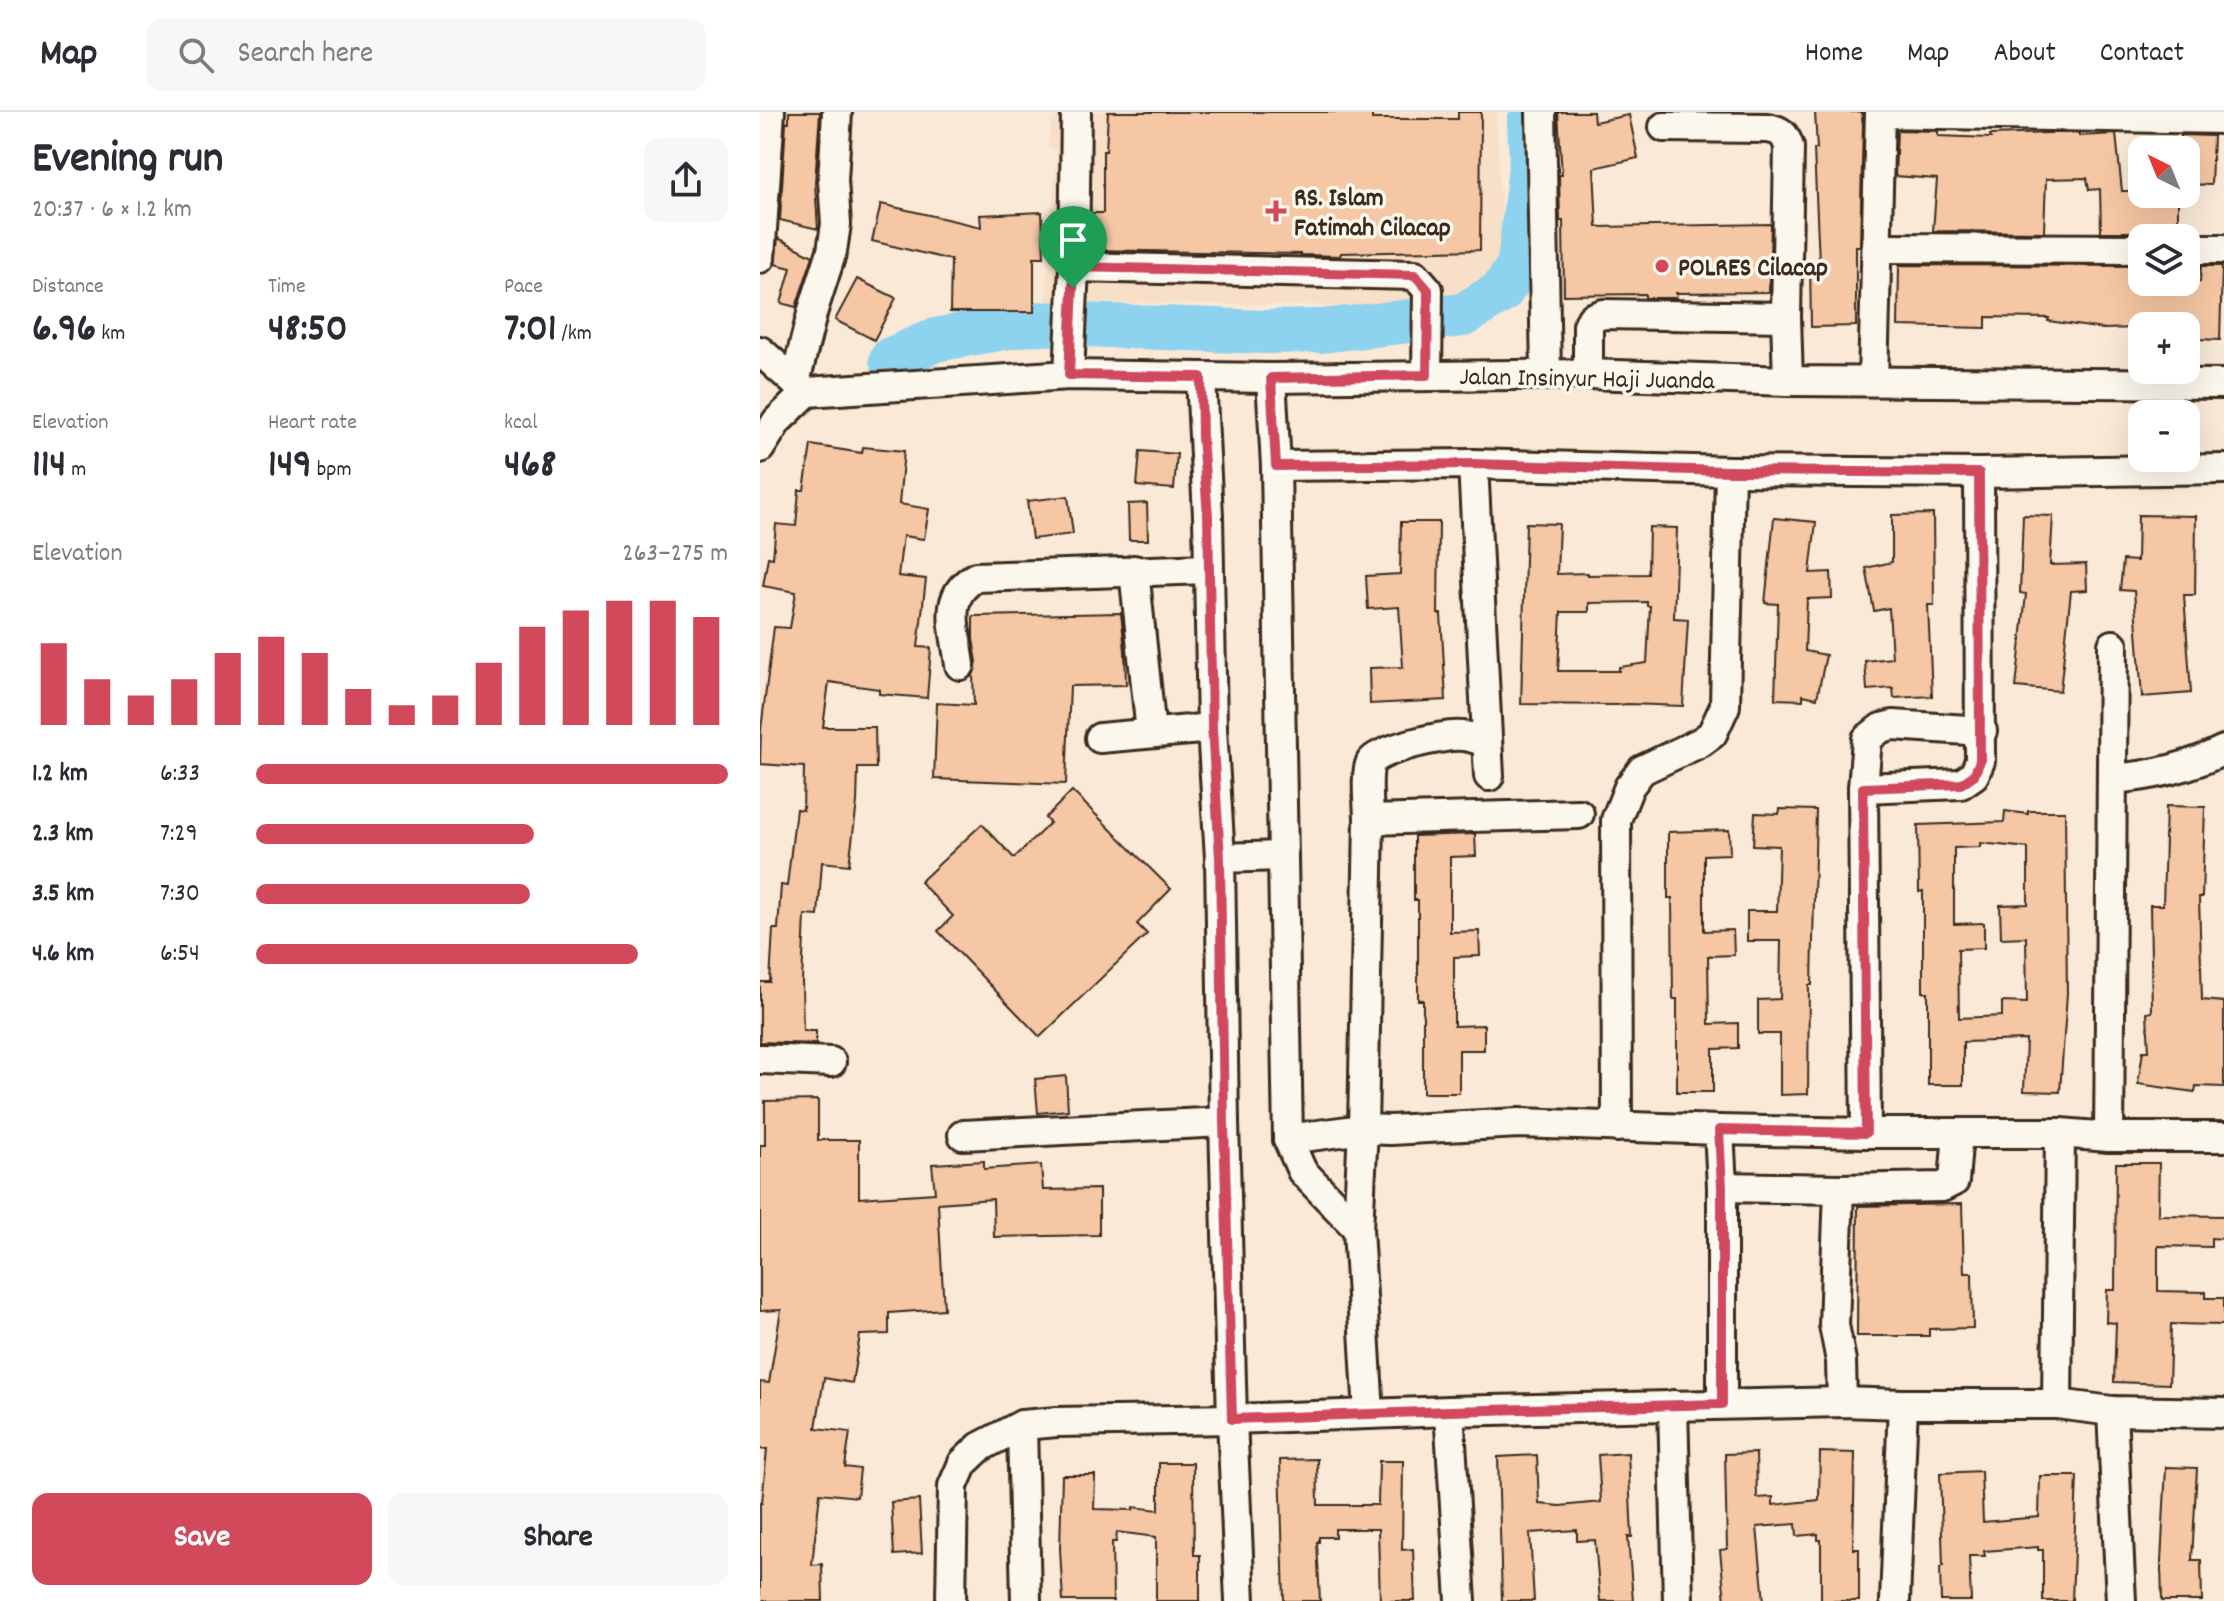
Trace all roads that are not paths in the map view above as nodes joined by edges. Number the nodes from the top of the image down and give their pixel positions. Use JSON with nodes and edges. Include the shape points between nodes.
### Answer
{"nodes":[{"id":1,"x":770,"y":112,"type":"edge"},
{"id":2,"x":837,"y":112,"type":"edge"},
{"id":3,"x":1076,"y":112,"type":"edge"},
{"id":4,"x":1541,"y":112,"type":"edge"},
{"id":5,"x":1880,"y":112,"type":"edge"},
{"id":6,"x":2224,"y":119,"type":"edge"},
{"id":7,"x":1664,"y":127,"type":"dead end"},
{"id":8,"x":1877,"y":248,"type":"junction"},
{"id":9,"x":2128,"y":249,"type":"edge"},
{"id":10,"x":2200,"y":249,"type":"edge"},
{"id":11,"x":2224,"y":249,"type":"edge"},
{"id":12,"x":760,"y":258,"type":"edge"},
{"id":13,"x":1073,"y":280,"type":"junction"},
{"id":14,"x":1786,"y":317,"type":"junction"},
{"id":15,"x":760,"y":351,"type":"edge"},
{"id":16,"x":1546,"y":374,"type":"junction"},
{"id":17,"x":1588,"y":374,"type":"junction"},
{"id":18,"x":1069,"y":375,"type":"junction"},
{"id":19,"x":1427,"y":375,"type":"junction"},
{"id":20,"x":1201,"y":377,"type":"junction"},
{"id":21,"x":1271,"y":378,"type":"junction"},
{"id":22,"x":1788,"y":381,"type":"junction"},
{"id":23,"x":1873,"y":381,"type":"junction"},
{"id":24,"x":2224,"y":384,"type":"edge"},
{"id":25,"x":801,"y":387,"type":"junction"},
{"id":26,"x":760,"y":448,"type":"edge"},
{"id":27,"x":1473,"y":464,"type":"junction"},
{"id":28,"x":1276,"y":466,"type":"junction"},
{"id":29,"x":2224,"y":469,"type":"edge"},
{"id":30,"x":1730,"y":471,"type":"junction"},
{"id":31,"x":1979,"y":473,"type":"junction"},
{"id":32,"x":1208,"y":569,"type":"junction"},
{"id":33,"x":1134,"y":570,"type":"junction"},
{"id":34,"x":2113,"y":645,"type":"dead end"},
{"id":35,"x":960,"y":665,"type":"dead end"},
{"id":36,"x":1212,"y":728,"type":"junction"},
{"id":37,"x":1982,"y":731,"type":"junction"},
{"id":38,"x":1151,"y":733,"type":"junction"},
{"id":39,"x":1100,"y":738,"type":"dead end"},
{"id":40,"x":1487,"y":742,"type":"junction"},
{"id":41,"x":2224,"y":750,"type":"edge"},
{"id":42,"x":1489,"y":776,"type":"dead end"},
{"id":43,"x":2112,"y":779,"type":"junction"},
{"id":44,"x":1863,"y":788,"type":"junction"},
{"id":45,"x":1579,"y":814,"type":"dead end"},
{"id":46,"x":1369,"y":820,"type":"junction"},
{"id":47,"x":1283,"y":856,"type":"junction"},
{"id":48,"x":1220,"y":858,"type":"junction"},
{"id":49,"x":760,"y":1059,"type":"edge"},
{"id":50,"x":831,"y":1062,"type":"dead end"},
{"id":51,"x":1224,"y":1122,"type":"junction"},
{"id":52,"x":1617,"y":1127,"type":"junction"},
{"id":53,"x":1363,"y":1129,"type":"junction"},
{"id":54,"x":1719,"y":1130,"type":"junction"},
{"id":55,"x":1866,"y":1133,"type":"junction"},
{"id":56,"x":1958,"y":1133,"type":"junction"},
{"id":57,"x":2060,"y":1133,"type":"junction"},
{"id":58,"x":963,"y":1135,"type":"dead end"},
{"id":59,"x":2109,"y":1137,"type":"junction"},
{"id":60,"x":2224,"y":1137,"type":"edge"},
{"id":61,"x":1288,"y":1139,"type":"junction"},
{"id":62,"x":1722,"y":1187,"type":"junction"},
{"id":63,"x":1839,"y":1189,"type":"junction"},
{"id":64,"x":1358,"y":1229,"type":"junction"},
{"id":65,"x":1842,"y":1402,"type":"junction"},
{"id":66,"x":1722,"y":1404,"type":"junction"},
{"id":67,"x":1903,"y":1404,"type":"junction"},
{"id":68,"x":2057,"y":1404,"type":"junction"},
{"id":69,"x":1673,"y":1405,"type":"junction"},
{"id":70,"x":1449,"y":1411,"type":"junction"},
{"id":71,"x":2112,"y":1411,"type":"junction"},
{"id":72,"x":2224,"y":1413,"type":"edge"},
{"id":73,"x":1369,"y":1414,"type":"junction"},
{"id":74,"x":1232,"y":1419,"type":"junction"},
{"id":75,"x":1022,"y":1425,"type":"junction"},
{"id":76,"x":951,"y":1601,"type":"edge"},
{"id":77,"x":1026,"y":1601,"type":"edge"},
{"id":78,"x":1240,"y":1601,"type":"edge"},
{"id":79,"x":1461,"y":1601,"type":"edge"},
{"id":80,"x":1678,"y":1601,"type":"edge"},
{"id":81,"x":1895,"y":1601,"type":"edge"},
{"id":82,"x":2121,"y":1601,"type":"edge"}],
"edges":[{"from":1,"to":12,"type":"street"},
{"from":2,"to":25,"type":"street","via":[[836,224],[813,310]]},
{"from":3,"to":13,"type":"street"},
{"from":4,"to":16,"type":"street"},
{"from":5,"to":6,"type":"street"},
{"from":5,"to":8,"type":"street"},
{"from":7,"to":14,"type":"street","via":[[1767,128],[1786,136]]},
{"from":8,"to":9,"type":"street"},
{"from":8,"to":23,"type":"street"},
{"from":10,"to":11,"type":"street"},
{"from":13,"to":18,"type":"street"},
{"from":13,"to":19,"type":"street","via":[[1415,275],[1428,290]]},
{"from":14,"to":17,"type":"street","via":[[1603,314],[1588,325]]},
{"from":14,"to":22,"type":"street"},
{"from":15,"to":25,"type":"street"},
{"from":16,"to":17,"type":"street","name":"Jalan Insinyur Haji Juanda"},
{"from":16,"to":19,"type":"street","name":"Jalan Insinyur Haji Juanda"},
{"from":17,"to":22,"type":"street","name":"Jalan Insinyur Haji Juanda"},
{"from":18,"to":20,"type":"street","name":"Jalan Insinyur Haji Juanda"},
{"from":18,"to":25,"type":"street","name":"Jalan Insinyur Haji Juanda"},
{"from":19,"to":21,"type":"street","name":"Jalan Insinyur Haji Juanda"},
{"from":20,"to":21,"type":"street","name":"Jalan Insinyur Haji Juanda"},
{"from":20,"to":32,"type":"street"},
{"from":21,"to":28,"type":"street"},
{"from":22,"to":23,"type":"street","name":"Jalan Insinyur Haji Juanda"},
{"from":23,"to":24,"type":"street","name":"Jalan Insinyur Haji Juanda"},
{"from":25,"to":26,"type":"street"},
{"from":27,"to":28,"type":"street"},
{"from":27,"to":30,"type":"street"},
{"from":27,"to":40,"type":"street"},
{"from":28,"to":47,"type":"street"},
{"from":29,"to":31,"type":"street"},
{"from":30,"to":31,"type":"street"},
{"from":30,"to":52,"type":"street","via":[[1725,706],[1712,734],[1642,770],[1616,820]]},
{"from":31,"to":37,"type":"street"},
{"from":32,"to":33,"type":"street"},
{"from":32,"to":36,"type":"street"},
{"from":33,"to":35,"type":"street","via":[[976,577],[963,584],[953,607]]},
{"from":33,"to":38,"type":"street"},
{"from":34,"to":43,"type":"street"},
{"from":36,"to":38,"type":"street"},
{"from":36,"to":48,"type":"street"},
{"from":37,"to":44,"type":"street","via":[[1980,761],[1974,775],[1961,784]]},
{"from":37,"to":44,"type":"street","via":[[1881,728],[1867,739]]},
{"from":38,"to":39,"type":"street"},
{"from":40,"to":42,"type":"street"},
{"from":40,"to":46,"type":"street","via":[[1460,735],[1438,738],[1374,758],[1368,771]]},
{"from":41,"to":43,"type":"street","via":[[2154,775]]},
{"from":43,"to":59,"type":"street"},
{"from":44,"to":55,"type":"street"},
{"from":45,"to":46,"type":"street"},
{"from":46,"to":53,"type":"street"},
{"from":47,"to":48,"type":"street"},
{"from":47,"to":61,"type":"street"},
{"from":48,"to":51,"type":"street"},
{"from":49,"to":50,"type":"street"},
{"from":51,"to":58,"type":"street"},
{"from":51,"to":74,"type":"street"},
{"from":52,"to":53,"type":"street","via":[[1519,1123]]},
{"from":52,"to":54,"type":"street"},
{"from":53,"to":61,"type":"street"},
{"from":53,"to":64,"type":"street"},
{"from":54,"to":55,"type":"street"},
{"from":54,"to":62,"type":"street"},
{"from":55,"to":56,"type":"street"},
{"from":56,"to":57,"type":"street"},
{"from":56,"to":63,"type":"street","via":[[1956,1172],[1949,1185]]},
{"from":57,"to":59,"type":"street"},
{"from":57,"to":68,"type":"street"},
{"from":59,"to":60,"type":"street"},
{"from":61,"to":64,"type":"street","via":[[1302,1171]]},
{"from":62,"to":63,"type":"street"},
{"from":62,"to":66,"type":"street"},
{"from":63,"to":65,"type":"street","via":[[1834,1325]]},
{"from":64,"to":73,"type":"street"},
{"from":65,"to":66,"type":"street"},
{"from":65,"to":67,"type":"street"},
{"from":66,"to":69,"type":"street"},
{"from":67,"to":68,"type":"street"},
{"from":67,"to":81,"type":"street"},
{"from":68,"to":71,"type":"street"},
{"from":69,"to":70,"type":"street"},
{"from":69,"to":80,"type":"street"},
{"from":70,"to":73,"type":"street"},
{"from":70,"to":79,"type":"street"},
{"from":71,"to":72,"type":"street"},
{"from":71,"to":82,"type":"street"},
{"from":73,"to":74,"type":"street"},
{"from":74,"to":75,"type":"street"},
{"from":74,"to":78,"type":"street"},
{"from":75,"to":76,"type":"street","via":[[980,1447],[963,1463],[953,1486]]},
{"from":75,"to":77,"type":"street"}]}
